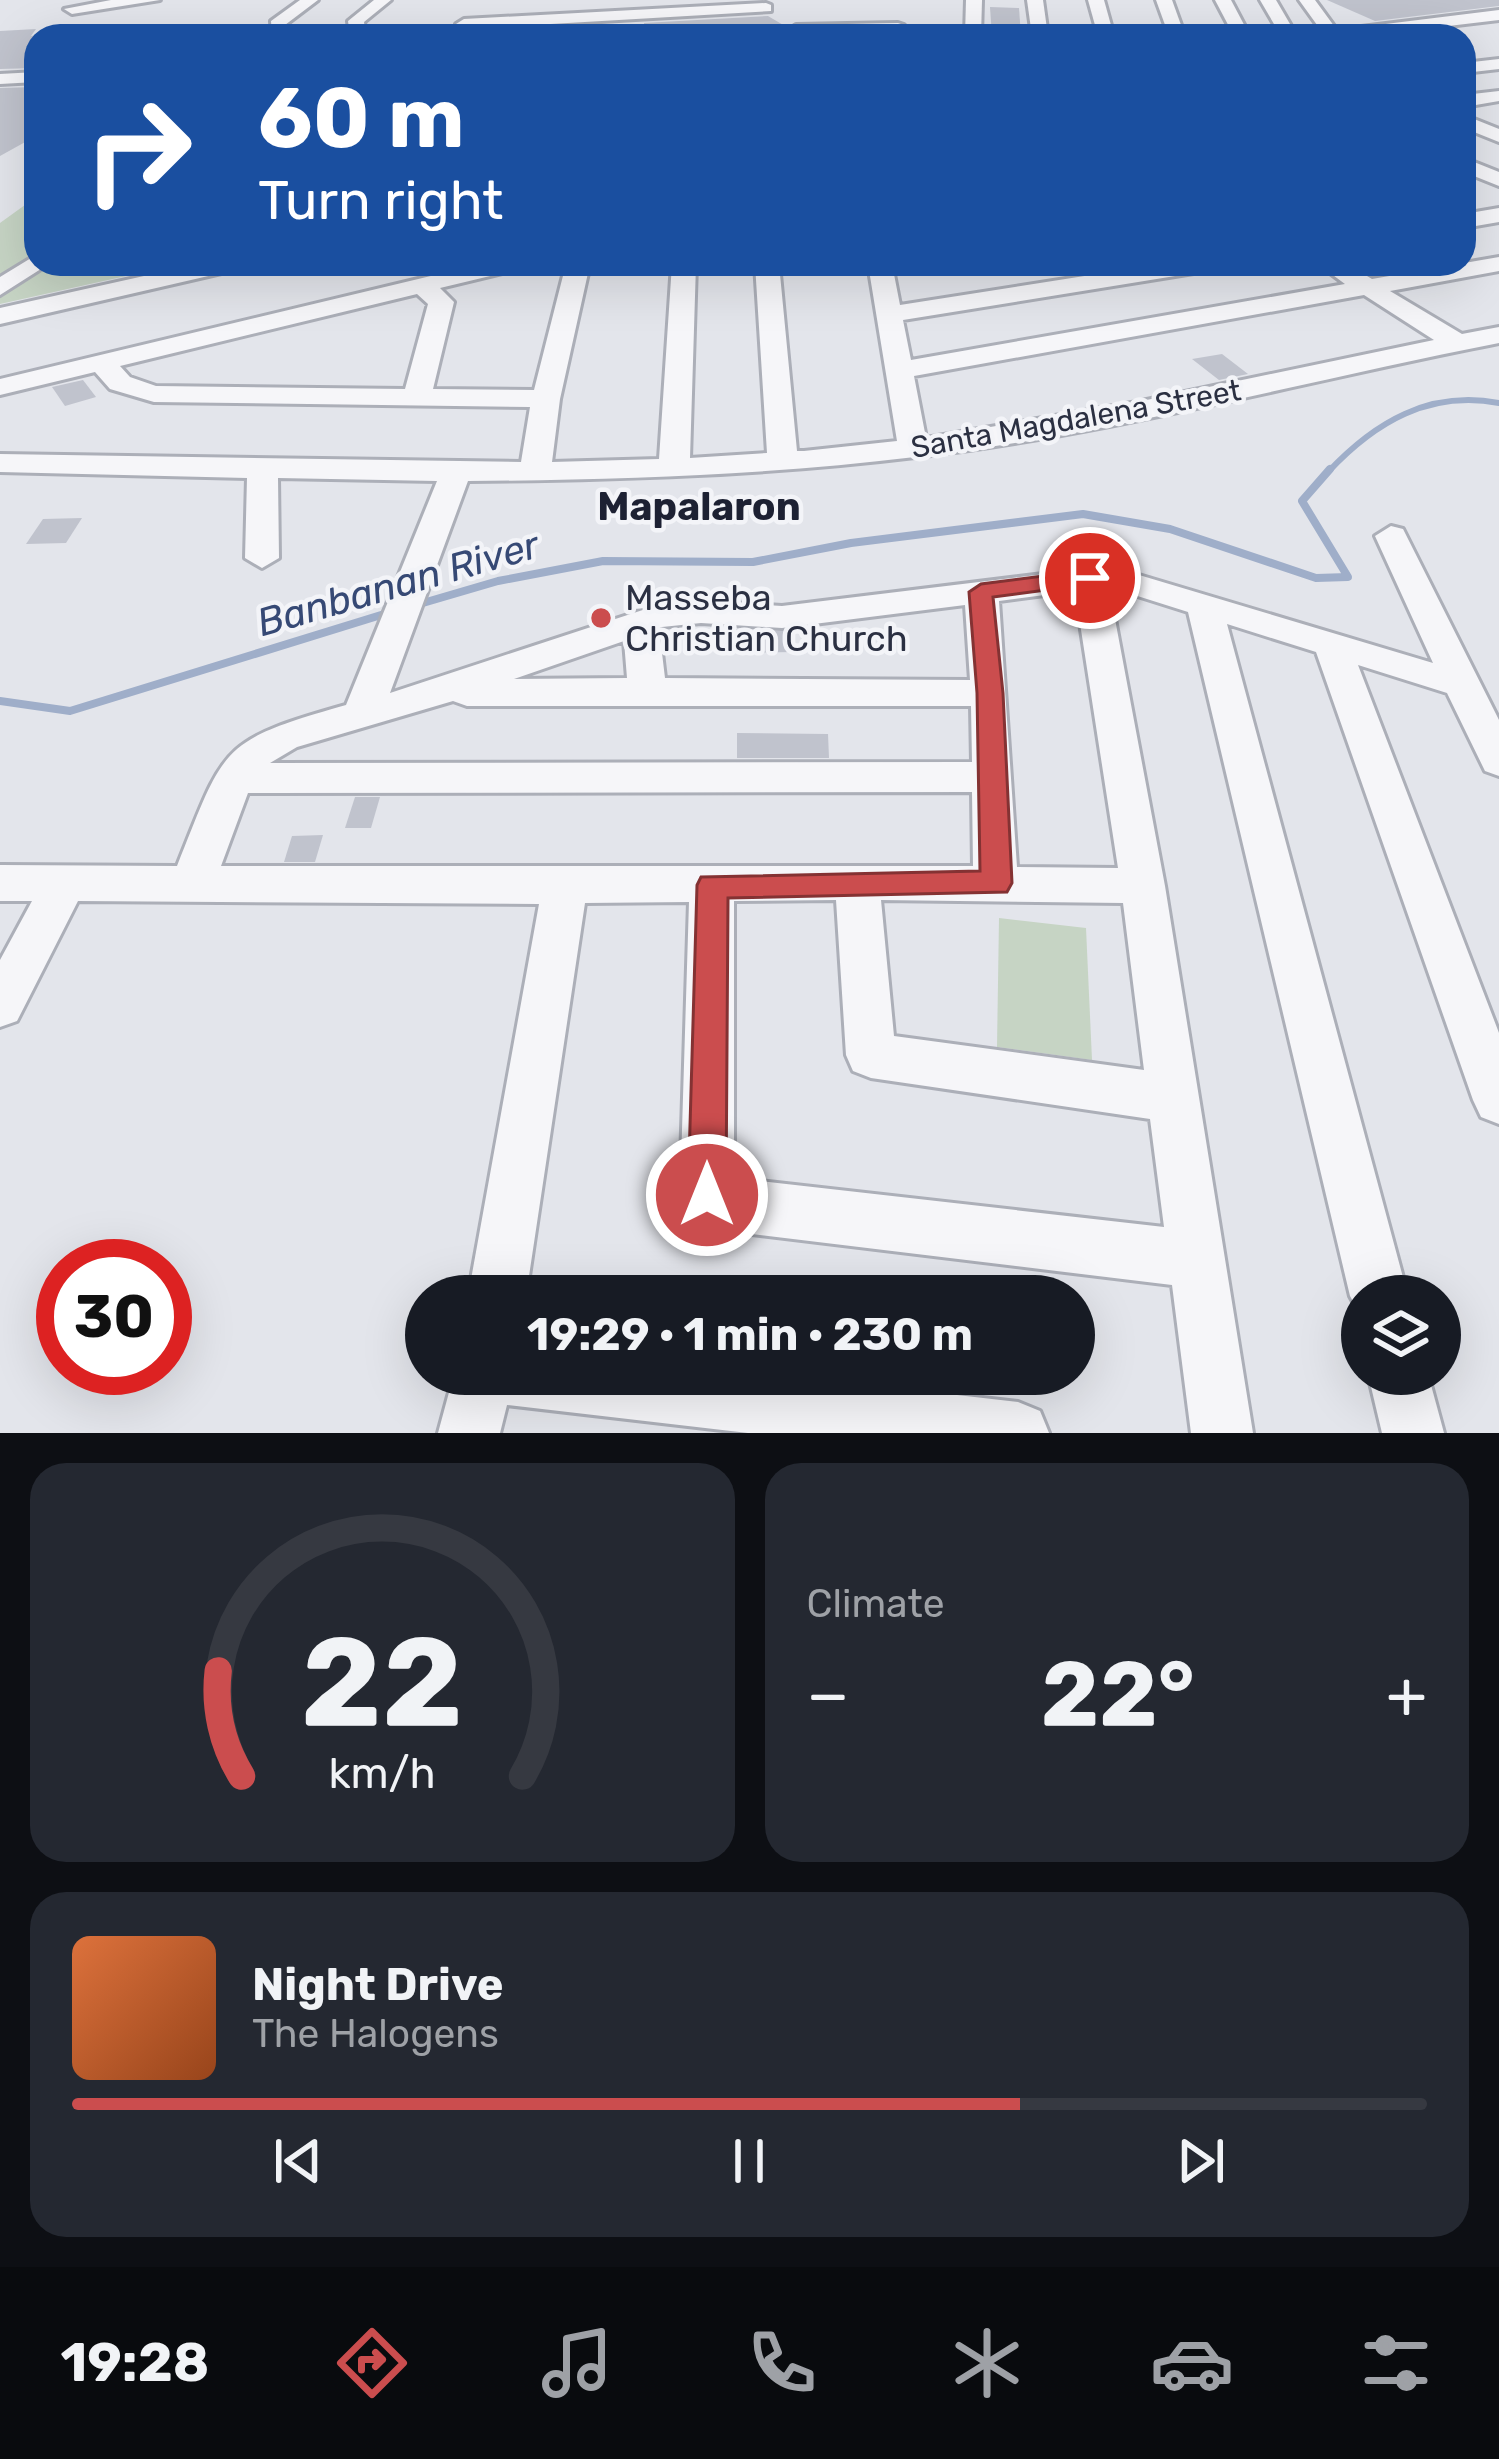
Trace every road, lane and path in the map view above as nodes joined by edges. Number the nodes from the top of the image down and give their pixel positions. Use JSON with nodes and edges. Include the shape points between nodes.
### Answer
{"nodes":[{"id":1,"x":152,"y":0,"type":"edge"},
{"id":2,"x":310,"y":0,"type":"edge"},
{"id":3,"x":383,"y":0,"type":"edge"},
{"id":4,"x":575,"y":0,"type":"edge"},
{"id":5,"x":641,"y":0,"type":"edge"},
{"id":6,"x":1439,"y":0,"type":"edge"},
{"id":7,"x":768,"y":4,"type":"edge"},
{"id":8,"x":702,"y":6,"type":"edge"},
{"id":9,"x":72,"y":9,"type":"dead end"},
{"id":10,"x":1382,"y":10,"type":"dead end"},
{"id":11,"x":630,"y":15,"type":"junction"},
{"id":12,"x":1495,"y":18,"type":"edge"},
{"id":13,"x":560,"y":19,"type":"junction"},
{"id":14,"x":277,"y":24,"type":"edge"},
{"id":15,"x":356,"y":24,"type":"edge"},
{"id":16,"x":523,"y":24,"type":"edge"},
{"id":17,"x":565,"y":24,"type":"edge"},
{"id":18,"x":639,"y":24,"type":"edge"},
{"id":19,"x":713,"y":24,"type":"dead end"},
{"id":20,"x":823,"y":24,"type":"edge"},
{"id":21,"x":876,"y":24,"type":"edge"},
{"id":22,"x":1417,"y":24,"type":"edge"},
{"id":23,"x":1430,"y":24,"type":"edge"},
{"id":24,"x":177,"y":276,"type":"edge"},
{"id":25,"x":460,"y":276,"type":"edge"},
{"id":26,"x":575,"y":276,"type":"edge"},
{"id":27,"x":683,"y":276,"type":"edge"},
{"id":28,"x":768,"y":276,"type":"edge"},
{"id":29,"x":883,"y":276,"type":"edge"},
{"id":30,"x":1131,"y":276,"type":"edge"},
{"id":31,"x":1350,"y":276,"type":"edge"},
{"id":32,"x":1434,"y":276,"type":"edge"},
{"id":33,"x":421,"y":285,"type":"junction"},
{"id":34,"x":1370,"y":288,"type":"junction"},
{"id":35,"x":888,"y":315,"type":"junction"},
{"id":36,"x":0,"y":316,"type":"edge"},
{"id":37,"x":1499,"y":335,"type":"edge"},
{"id":38,"x":1458,"y":343,"type":"junction"},
{"id":39,"x":102,"y":363,"type":"junction"},
{"id":40,"x":898,"y":370,"type":"junction"},
{"id":41,"x":0,"y":387,"type":"edge"},
{"id":42,"x":417,"y":397,"type":"junction"},
{"id":43,"x":546,"y":400,"type":"junction"},
{"id":44,"x":913,"y":448,"type":"junction"},
{"id":45,"x":783,"y":459,"type":"junction"},
{"id":46,"x":0,"y":464,"type":"edge"},
{"id":47,"x":263,"y":468,"type":"junction"},
{"id":48,"x":674,"y":468,"type":"junction"},
{"id":49,"x":456,"y":471,"type":"junction"},
{"id":50,"x":536,"y":472,"type":"junction"},
{"id":51,"x":1391,"y":536,"type":"dead end"},
{"id":52,"x":262,"y":558,"type":"dead end"},
{"id":53,"x":1090,"y":578,"type":"junction"},
{"id":54,"x":981,"y":592,"type":"junction"},
{"id":55,"x":1203,"y":602,"type":"junction"},
{"id":56,"x":640,"y":620,"type":"junction"},
{"id":57,"x":1331,"y":643,"type":"junction"},
{"id":58,"x":1463,"y":685,"type":"junction"},
{"id":59,"x":647,"y":691,"type":"junction"},
{"id":60,"x":436,"y":693,"type":"junction"},
{"id":61,"x":990,"y":693,"type":"junction"},
{"id":62,"x":362,"y":715,"type":"junction"},
{"id":63,"x":1499,"y":761,"type":"edge"},
{"id":64,"x":991,"y":777,"type":"junction"},
{"id":65,"x":233,"y":778,"type":"junction"},
{"id":66,"x":193,"y":882,"type":"junction"},
{"id":67,"x":857,"y":882,"type":"junction"},
{"id":68,"x":996,"y":883,"type":"junction"},
{"id":69,"x":0,"y":884,"type":"edge"},
{"id":70,"x":64,"y":884,"type":"junction"},
{"id":71,"x":712,"y":885,"type":"junction"},
{"id":72,"x":565,"y":886,"type":"junction"},
{"id":73,"x":1143,"y":886,"type":"junction"},
{"id":74,"x":0,"y":1006,"type":"edge"},
{"id":75,"x":1172,"y":1098,"type":"junction"},
{"id":76,"x":1499,"y":1100,"type":"edge"},
{"id":77,"x":1193,"y":1259,"type":"junction"},
{"id":78,"x":500,"y":1275,"type":"edge"},
{"id":79,"x":1374,"y":1275,"type":"edge"},
{"id":80,"x":479,"y":1395,"type":"edge"},
{"id":81,"x":686,"y":1395,"type":"edge"},
{"id":82,"x":1404,"y":1395,"type":"edge"},
{"id":83,"x":469,"y":1433,"type":"edge"},
{"id":84,"x":1018,"y":1433,"type":"edge"},
{"id":85,"x":1222,"y":1433,"type":"edge"},
{"id":86,"x":1413,"y":1433,"type":"edge"}],
"edges":[{"from":1,"to":9,"type":"street"},
{"from":2,"to":14,"type":"street"},
{"from":3,"to":15,"type":"street"},
{"from":4,"to":13,"type":"street"},
{"from":5,"to":11,"type":"street"},
{"from":6,"to":12,"type":"street"},
{"from":7,"to":8,"type":"street"},
{"from":8,"to":11,"type":"street"},
{"from":8,"to":19,"type":"street"},
{"from":10,"to":22,"type":"street"},
{"from":11,"to":13,"type":"street"},
{"from":11,"to":18,"type":"street"},
{"from":12,"to":23,"type":"street"},
{"from":13,"to":16,"type":"street"},
{"from":13,"to":17,"type":"street"},
{"from":20,"to":21,"type":"street"},
{"from":24,"to":36,"type":"street"},
{"from":25,"to":33,"type":"street"},
{"from":26,"to":43,"type":"street"},
{"from":27,"to":48,"type":"street"},
{"from":28,"to":45,"type":"street"},
{"from":29,"to":35,"type":"street"},
{"from":30,"to":35,"type":"street"},
{"from":31,"to":34,"type":"street"},
{"from":32,"to":34,"type":"street"},
{"from":33,"to":39,"type":"street"},
{"from":33,"to":42,"type":"street","via":[[441,302]]},
{"from":34,"to":38,"type":"street"},
{"from":34,"to":40,"type":"street"},
{"from":35,"to":40,"type":"street"},
{"from":37,"to":38,"type":"street","name":"Santa Magdalena Street"},
{"from":38,"to":44,"type":"street","name":"Santa Magdalena Street","via":[[1048,430]]},
{"from":39,"to":41,"type":"street"},
{"from":39,"to":42,"type":"street","via":[[120,383],[154,394]]},
{"from":40,"to":44,"type":"street"},
{"from":42,"to":43,"type":"street"},
{"from":43,"to":50,"type":"street"},
{"from":44,"to":45,"type":"street","name":"Santa Magdalena Street"},
{"from":45,"to":48,"type":"street","name":"Santa Magdalena Street"},
{"from":46,"to":47,"type":"street","name":"Santa Magdalena Street"},
{"from":47,"to":49,"type":"street","name":"Santa Magdalena Street"},
{"from":47,"to":52,"type":"street"},
{"from":48,"to":50,"type":"street","name":"Santa Magdalena Street"},
{"from":49,"to":50,"type":"street","name":"Santa Magdalena Street"},
{"from":49,"to":62,"type":"street"},
{"from":51,"to":58,"type":"street"},
{"from":53,"to":54,"type":"street"},
{"from":53,"to":55,"type":"street"},
{"from":53,"to":73,"type":"street"},
{"from":54,"to":56,"type":"street","via":[[782,617],[701,612]]},
{"from":54,"to":61,"type":"street"},
{"from":55,"to":57,"type":"street"},
{"from":55,"to":79,"type":"street"},
{"from":56,"to":59,"type":"street"},
{"from":56,"to":60,"type":"street"},
{"from":57,"to":58,"type":"street"},
{"from":57,"to":76,"type":"street"},
{"from":58,"to":63,"type":"street"},
{"from":59,"to":60,"type":"street"},
{"from":59,"to":61,"type":"street"},
{"from":60,"to":62,"type":"street"},
{"from":61,"to":64,"type":"street"},
{"from":62,"to":65,"type":"street","via":[[264,746]]},
{"from":64,"to":65,"type":"street"},
{"from":64,"to":68,"type":"street"},
{"from":65,"to":66,"type":"street"},
{"from":66,"to":70,"type":"street"},
{"from":66,"to":72,"type":"street"},
{"from":67,"to":68,"type":"street"},
{"from":67,"to":71,"type":"street"},
{"from":67,"to":75,"type":"street","via":[[871,1055]]},
{"from":68,"to":73,"type":"street"},
{"from":69,"to":70,"type":"street"},
{"from":70,"to":74,"type":"street"},
{"from":71,"to":72,"type":"street"},
{"from":71,"to":77,"type":"street","via":[[707,1195],[719,1204]]},
{"from":72,"to":78,"type":"street"},
{"from":73,"to":75,"type":"street"},
{"from":75,"to":77,"type":"street"},
{"from":77,"to":85,"type":"street"},
{"from":80,"to":83,"type":"street"},
{"from":81,"to":84,"type":"street"},
{"from":82,"to":86,"type":"street"}]}
